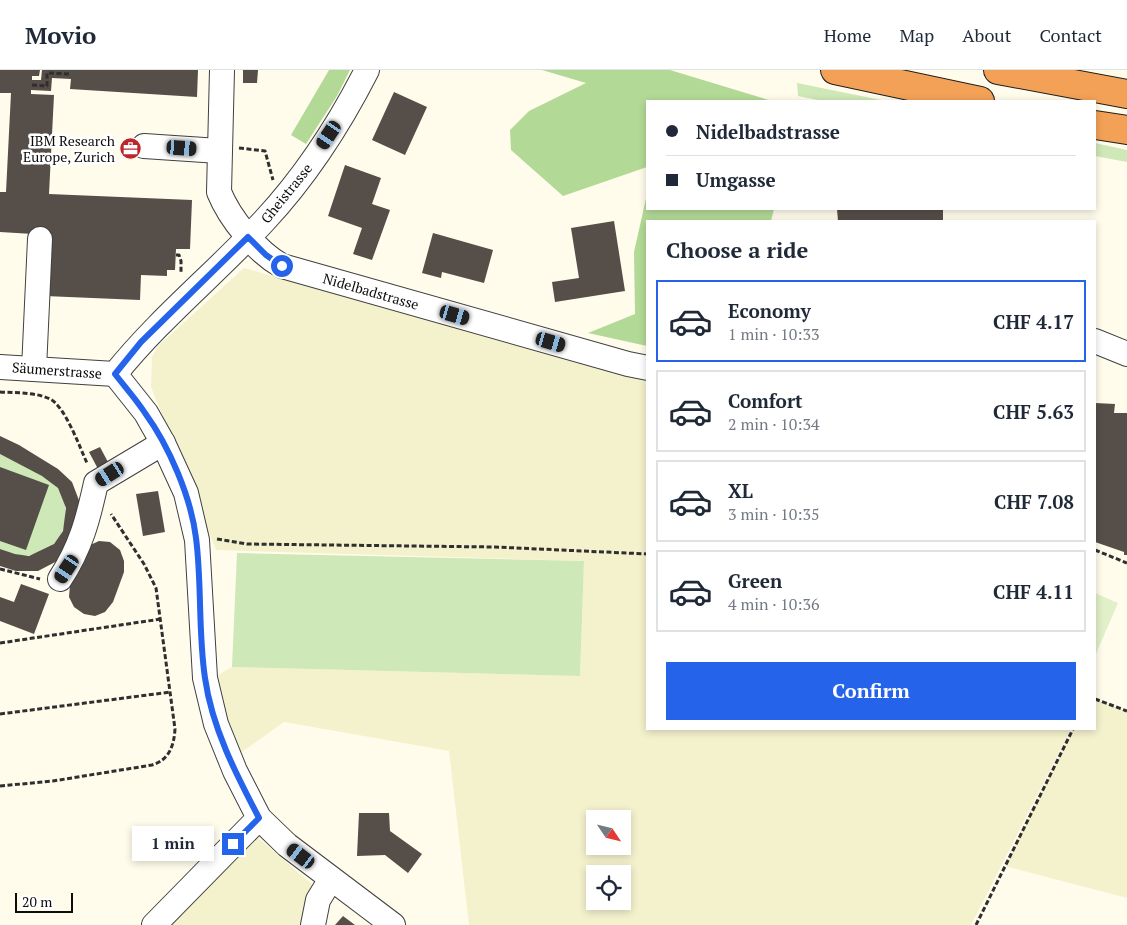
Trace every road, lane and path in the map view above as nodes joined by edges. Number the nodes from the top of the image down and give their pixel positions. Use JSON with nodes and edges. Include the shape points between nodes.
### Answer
{"nodes":[{"id":1,"x":222,"y":70,"type":"edge"},
{"id":2,"x":367,"y":70,"type":"edge"},
{"id":3,"x":835,"y":70,"type":"edge"},
{"id":4,"x":998,"y":70,"type":"edge"},
{"id":5,"x":47,"y":72,"type":"edge"},
{"id":6,"x":71,"y":74,"type":"dead end"},
{"id":7,"x":32,"y":85,"type":"dead end"},
{"id":8,"x":1127,"y":94,"type":"edge"},
{"id":9,"x":975,"y":100,"type":"edge"},
{"id":10,"x":1096,"y":125,"type":"edge"},
{"id":11,"x":1127,"y":130,"type":"edge"},
{"id":12,"x":144,"y":146,"type":"dead end"},
{"id":13,"x":219,"y":148,"type":"junction"},
{"id":14,"x":279,"y":205,"type":"junction"},
{"id":15,"x":248,"y":237,"type":"junction"},
{"id":16,"x":40,"y":239,"type":"dead end"},
{"id":17,"x":176,"y":255,"type":"dead end"},
{"id":18,"x":180,"y":279,"type":"dead end"},
{"id":19,"x":1096,"y":341,"type":"edge"},
{"id":20,"x":1127,"y":354,"type":"edge"},
{"id":21,"x":0,"y":367,"type":"edge"},
{"id":22,"x":646,"y":368,"type":"edge"},
{"id":23,"x":34,"y":369,"type":"junction"},
{"id":24,"x":115,"y":374,"type":"junction"},
{"id":25,"x":163,"y":443,"type":"junction"},
{"id":26,"x":208,"y":538,"type":"dead end"},
{"id":27,"x":1096,"y":550,"type":"edge"},
{"id":28,"x":646,"y":554,"type":"edge"},
{"id":29,"x":1127,"y":563,"type":"edge"},
{"id":30,"x":0,"y":570,"type":"edge"},
{"id":31,"x":60,"y":579,"type":"joint"},
{"id":32,"x":0,"y":643,"type":"edge"},
{"id":33,"x":171,"y":692,"type":"junction"},
{"id":34,"x":1096,"y":699,"type":"edge"},
{"id":35,"x":1127,"y":711,"type":"edge"},
{"id":36,"x":0,"y":714,"type":"edge"},
{"id":37,"x":1073,"y":730,"type":"edge"},
{"id":38,"x":0,"y":786,"type":"edge"},
{"id":39,"x":259,"y":818,"type":"junction"},
{"id":40,"x":331,"y":879,"type":"junction"},
{"id":41,"x":154,"y":925,"type":"edge"},
{"id":42,"x":313,"y":925,"type":"edge"},
{"id":43,"x":393,"y":925,"type":"edge"},
{"id":44,"x":976,"y":925,"type":"edge"}],
"edges":[{"from":1,"to":13,"type":"street","name":"Nidelbadstrasse"},
{"from":2,"to":14,"type":"street","name":"Gheistrasse","via":[[329,135]]},
{"from":3,"to":9,"type":"highway"},
{"from":4,"to":8,"type":"highway"},
{"from":5,"to":6,"type":"path"},
{"from":5,"to":7,"type":"path","via":[[46,86]]},
{"from":10,"to":11,"type":"highway"},
{"from":12,"to":13,"type":"street"},
{"from":13,"to":14,"type":"path","via":[[265,150]]},
{"from":13,"to":15,"type":"street","name":"Nidelbadstrasse","via":[[219,192]]},
{"from":14,"to":15,"type":"street","name":"Gheistrasse"},
{"from":15,"to":22,"type":"street","name":"Nidelbadstrasse","via":[[282,266]]},
{"from":15,"to":24,"type":"street","name":"Gheistrasse","via":[[141,342]]},
{"from":16,"to":23,"type":"street"},
{"from":17,"to":18,"type":"path","via":[[181,261]]},
{"from":19,"to":20,"type":"street"},
{"from":21,"to":23,"type":"street","name":"Säumerstrasse"},
{"from":23,"to":24,"type":"street","name":"Säumerstrasse"},
{"from":24,"to":25,"type":"street","via":[[146,413]]},
{"from":25,"to":31,"type":"street","via":[[96,483],[86,528],[74,559]]},
{"from":25,"to":39,"type":"street","via":[[186,493],[195,526],[205,678],[214,715],[235,772]]},
{"from":26,"to":28,"type":"path","via":[[247,544],[495,547]]},
{"from":27,"to":29,"type":"path"},
{"from":30,"to":31,"type":"path","via":[[36,580]]},
{"from":32,"to":33,"type":"path","via":[[161,619]]},
{"from":33,"to":36,"type":"path"},
{"from":33,"to":38,"type":"path","via":[[176,730],[166,758],[160,763],[53,781]]},
{"from":34,"to":35,"type":"path"},
{"from":37,"to":44,"type":"path"},
{"from":39,"to":40,"type":"street","via":[[286,845]]},
{"from":39,"to":41,"type":"street"},
{"from":40,"to":42,"type":"street","via":[[318,900]]},
{"from":40,"to":43,"type":"street"}]}
